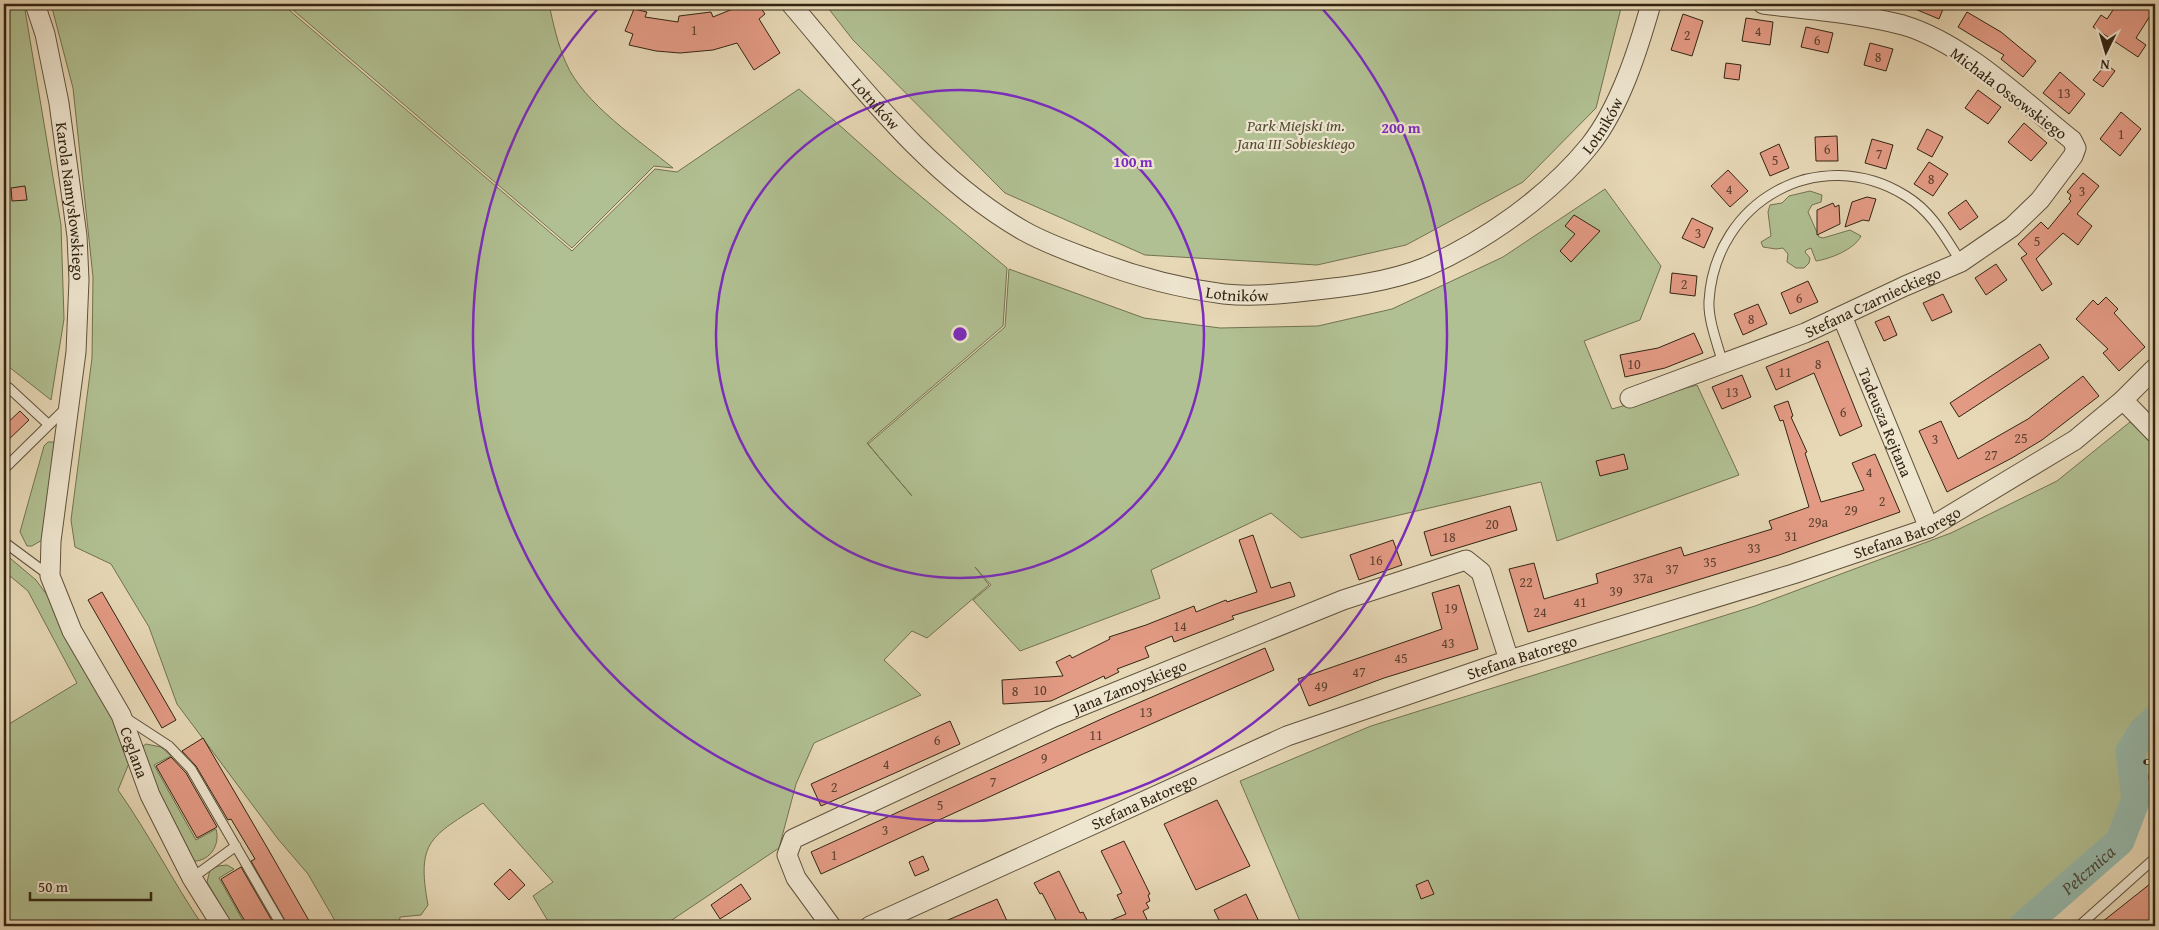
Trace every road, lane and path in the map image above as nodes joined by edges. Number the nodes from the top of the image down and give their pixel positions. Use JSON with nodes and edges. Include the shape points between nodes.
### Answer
{"nodes":[{"id":1,"x":35,"y":4,"type":"edge"},
{"id":2,"x":791,"y":4,"type":"edge"},
{"id":3,"x":1651,"y":4,"type":"edge"},
{"id":4,"x":1763,"y":4,"type":"edge"},
{"id":5,"x":2076,"y":148,"type":"joint"},
{"id":6,"x":1961,"y":262,"type":"junction"},
{"id":7,"x":1842,"y":316,"type":"junction"},
{"id":8,"x":1723,"y":364,"type":"junction"},
{"id":9,"x":2155,"y":368,"type":"edge"},
{"id":10,"x":4,"y":394,"type":"edge"},
{"id":11,"x":1630,"y":398,"type":"dead end"},
{"id":12,"x":2123,"y":400,"type":"junction"},
{"id":13,"x":70,"y":403,"type":"junction"},
{"id":14,"x":49,"y":425,"type":"junction"},
{"id":15,"x":2155,"y":433,"type":"edge"},
{"id":16,"x":4,"y":469,"type":"edge"},
{"id":17,"x":1929,"y":528,"type":"junction"},
{"id":18,"x":4,"y":542,"type":"edge"},
{"id":19,"x":50,"y":576,"type":"junction"},
{"id":20,"x":1509,"y":660,"type":"junction"},
{"id":21,"x":121,"y":715,"type":"junction"},
{"id":22,"x":236,"y":846,"type":"junction"},
{"id":23,"x":2155,"y":858,"type":"edge"},
{"id":24,"x":192,"y":878,"type":"junction"},
{"id":25,"x":222,"y":926,"type":"edge"},
{"id":26,"x":282,"y":926,"type":"edge"},
{"id":27,"x":831,"y":926,"type":"edge"},
{"id":28,"x":870,"y":926,"type":"edge"},
{"id":29,"x":2079,"y":926,"type":"edge"}],
"edges":[{"from":1,"to":13,"type":"street","name":"Karola Namysłowskiego","via":[[52,64],[77,236],[76,352]]},
{"from":2,"to":3,"type":"street","name":"Lotników","via":[[878,106],[937,168],[1023,230],[1057,247],[1139,277],[1227,294],[1282,294],[1375,281],[1424,268],[1474,243],[1546,190],[1590,145],[1627,79]]},
{"from":4,"to":5,"type":"street","name":"Michała Ossowskiego","via":[[1879,20],[1928,35],[2000,82],[2072,140]]},
{"from":5,"to":6,"type":"street","name":"Stefana Czarnieckiego","via":[[2074,156],[2040,200],[2012,228]]},
{"from":6,"to":7,"type":"street","name":"Stefana Czarnieckiego"},
{"from":6,"to":8,"type":"lane","via":[[1928,214],[1891,188],[1840,175],[1816,176],[1784,186],[1739,220],[1720,256],[1709,302]]},
{"from":7,"to":8,"type":"street","name":"Stefana Czarnieckiego","via":[[1805,334]]},
{"from":7,"to":17,"type":"street","name":"Tadeusza Rejtana"},
{"from":8,"to":11,"type":"street","name":"Stefana Czarnieckiego"},
{"from":9,"to":12,"type":"street","name":"Stefana Batorego"},
{"from":10,"to":14,"type":"lane","via":[[9,388]]},
{"from":12,"to":15,"type":"street"},
{"from":12,"to":17,"type":"street","name":"Stefana Batorego","via":[[2075,440]]},
{"from":13,"to":14,"type":"lane"},
{"from":13,"to":19,"type":"street","name":"Ceglana","via":[[51,541]]},
{"from":14,"to":16,"type":"lane"},
{"from":17,"to":20,"type":"street","name":"Stefana Batorego","via":[[1783,577]]},
{"from":18,"to":19,"type":"lane"},
{"from":19,"to":21,"type":"street","name":"Ceglana","via":[[72,631]]},
{"from":20,"to":27,"type":"street","name":"Jana Zamoyskiego","via":[[1481,572],[1466,560],[1343,600],[1054,717],[793,839],[787,855],[796,878]]},
{"from":20,"to":28,"type":"street","name":"Stefana Batorego","via":[[1287,736]]},
{"from":21,"to":22,"type":"lane","via":[[169,746],[190,769]]},
{"from":21,"to":24,"type":"street","name":"Ceglana","via":[[150,795]]},
{"from":22,"to":24,"type":"lane"},
{"from":22,"to":26,"type":"lane"},
{"from":23,"to":29,"type":"lane"},
{"from":24,"to":25,"type":"street","name":"Ceglana"}]}
